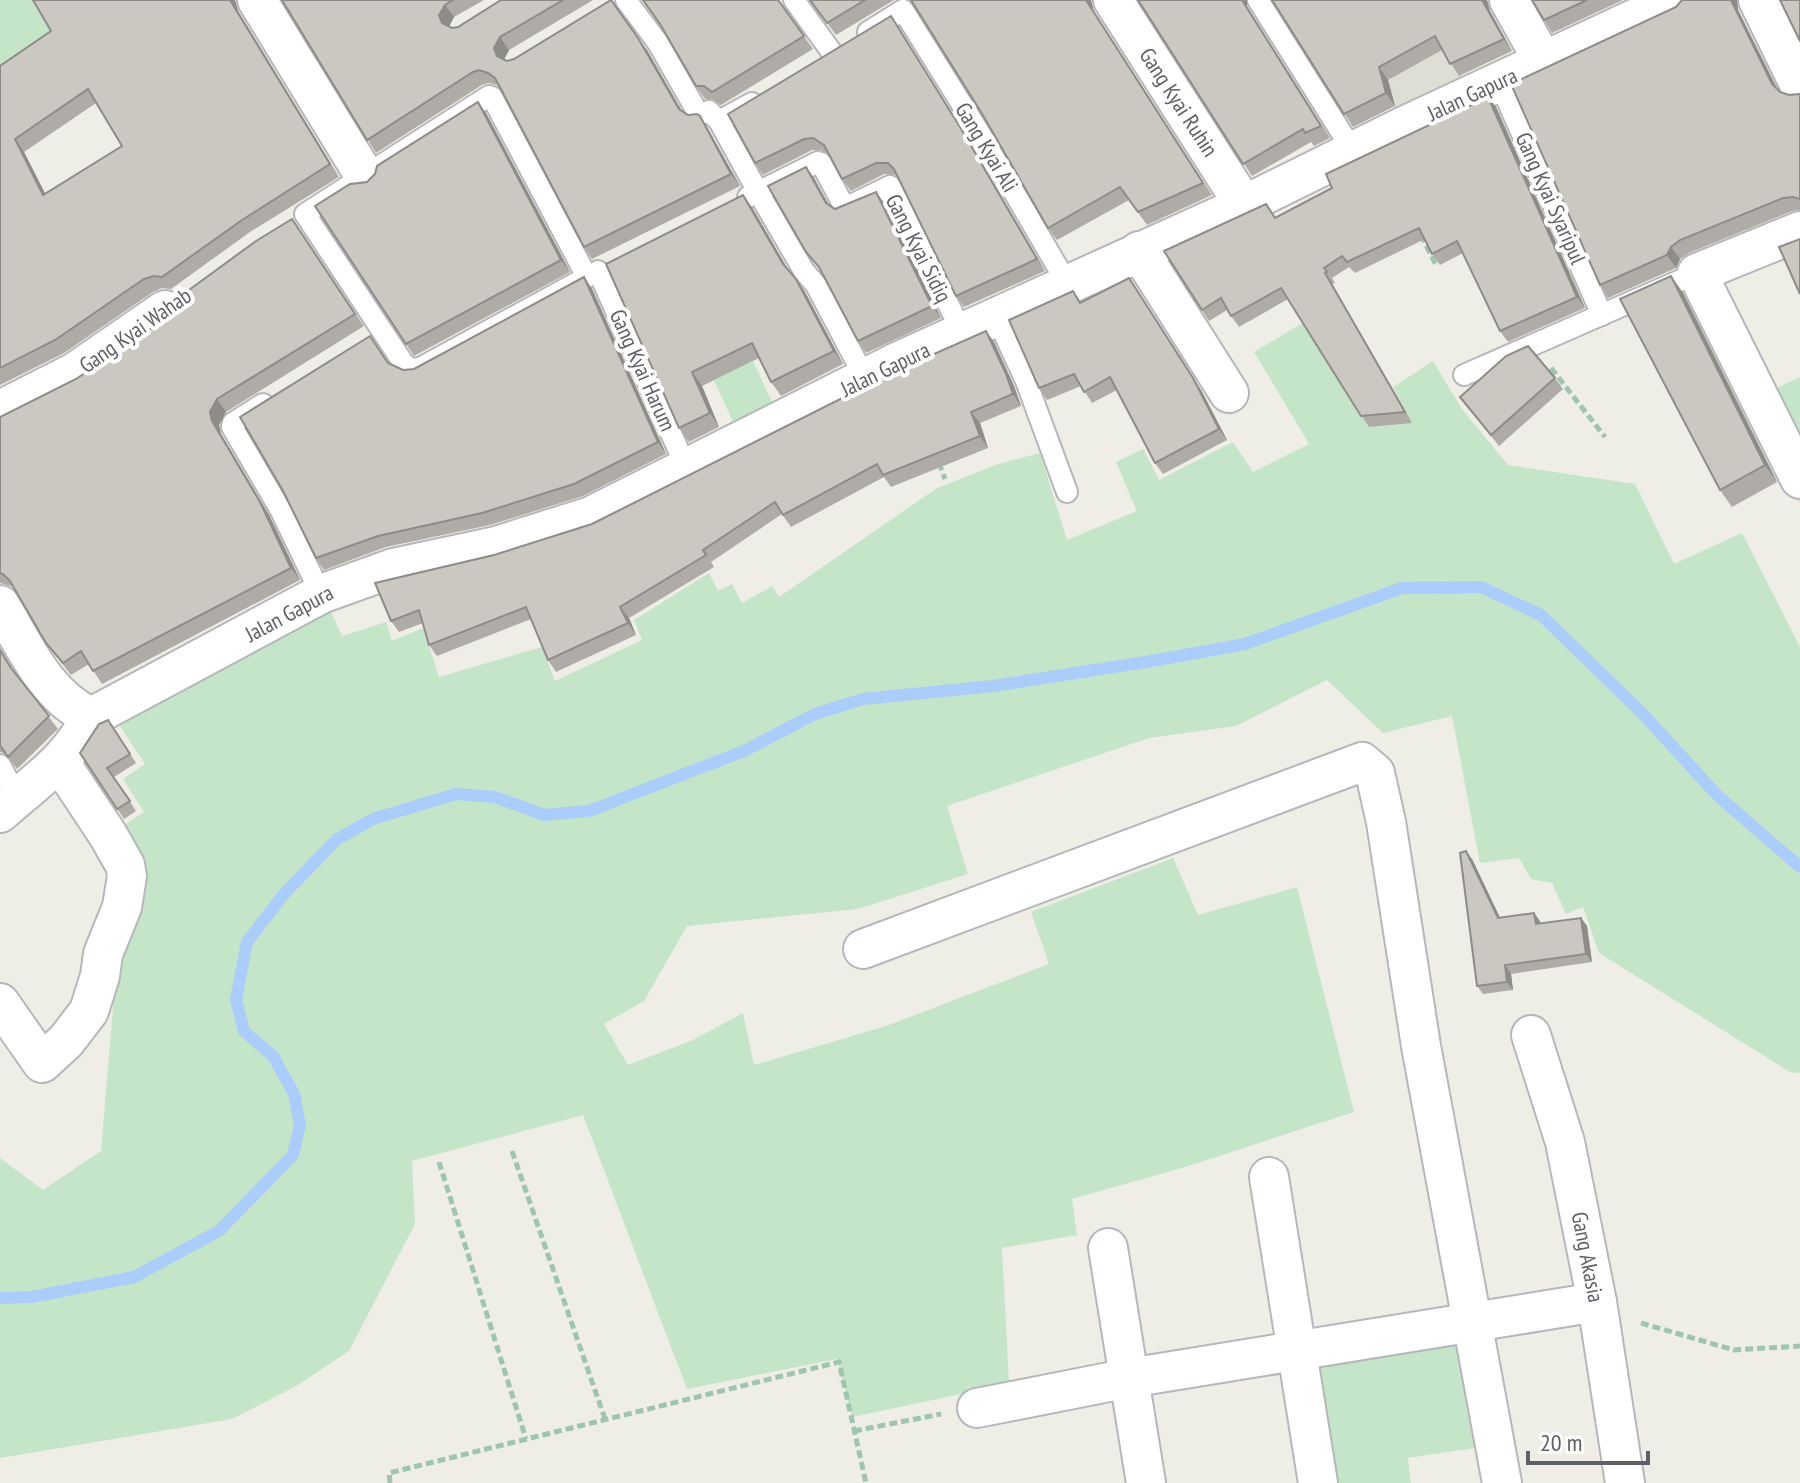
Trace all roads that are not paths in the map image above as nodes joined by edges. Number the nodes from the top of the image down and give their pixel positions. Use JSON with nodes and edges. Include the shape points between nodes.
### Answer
{"nodes":[{"id":1,"x":257,"y":0,"type":"edge"},
{"id":2,"x":626,"y":0,"type":"edge"},
{"id":3,"x":794,"y":0,"type":"edge"},
{"id":4,"x":1113,"y":0,"type":"edge"},
{"id":5,"x":1258,"y":0,"type":"edge"},
{"id":6,"x":1509,"y":0,"type":"edge"},
{"id":7,"x":1675,"y":0,"type":"edge"},
{"id":8,"x":1758,"y":0,"type":"edge"},
{"id":9,"x":1543,"y":61,"type":"junction"},
{"id":10,"x":1499,"y":82,"type":"junction"},
{"id":11,"x":1800,"y":86,"type":"edge"},
{"id":12,"x":773,"y":90,"type":"edge"},
{"id":13,"x":719,"y":121,"type":"junction"},
{"id":14,"x":1353,"y":151,"type":"junction"},
{"id":15,"x":364,"y":175,"type":"junction"},
{"id":16,"x":758,"y":192,"type":"junction"},
{"id":17,"x":731,"y":205,"type":"edge"},
{"id":18,"x":1244,"y":205,"type":"junction"},
{"id":19,"x":1800,"y":231,"type":"edge"},
{"id":20,"x":1139,"y":251,"type":"junction"},
{"id":21,"x":599,"y":271,"type":"junction"},
{"id":22,"x":1697,"y":273,"type":"junction"},
{"id":23,"x":1068,"y":285,"type":"junction"},
{"id":24,"x":170,"y":306,"type":"dead end"},
{"id":25,"x":1602,"y":315,"type":"junction"},
{"id":26,"x":996,"y":316,"type":"junction"},
{"id":27,"x":962,"y":332,"type":"junction"},
{"id":28,"x":1464,"y":375,"type":"dead end"},
{"id":29,"x":865,"y":378,"type":"junction"},
{"id":30,"x":281,"y":393,"type":"edge"},
{"id":31,"x":1229,"y":393,"type":"dead end"},
{"id":32,"x":0,"y":410,"type":"edge"},
{"id":33,"x":687,"y":469,"type":"junction"},
{"id":34,"x":1800,"y":479,"type":"edge"},
{"id":35,"x":1067,"y":492,"type":"dead end"},
{"id":36,"x":321,"y":594,"type":"junction"},
{"id":37,"x":0,"y":605,"type":"edge"},
{"id":38,"x":90,"y":716,"type":"junction"},
{"id":39,"x":59,"y":761,"type":"junction"},
{"id":40,"x":6,"y":792,"type":"edge"},
{"id":41,"x":863,"y":949,"type":"dead end"},
{"id":42,"x":0,"y":1003,"type":"edge"},
{"id":43,"x":1531,"y":1035,"type":"dead end"},
{"id":44,"x":1269,"y":1177,"type":"dead end"},
{"id":45,"x":1108,"y":1248,"type":"dead end"},
{"id":46,"x":1597,"y":1302,"type":"junction"},
{"id":47,"x":1471,"y":1322,"type":"junction"},
{"id":48,"x":1295,"y":1351,"type":"junction"},
{"id":49,"x":1129,"y":1378,"type":"junction"},
{"id":50,"x":977,"y":1408,"type":"road end"},
{"id":51,"x":1146,"y":1483,"type":"edge"},
{"id":52,"x":1318,"y":1483,"type":"edge"},
{"id":53,"x":1502,"y":1483,"type":"edge"},
{"id":54,"x":1625,"y":1483,"type":"edge"}],
"edges":[{"from":1,"to":15,"type":"street"},
{"from":2,"to":13,"type":"lane","via":[[699,115],[709,111]]},
{"from":3,"to":23,"type":"lane","name":"Gang Kyai Ali","via":[[839,50],[903,10]]},
{"from":4,"to":18,"type":"street","name":"Gang Kyai Ruhin"},
{"from":5,"to":14,"type":"lane"},
{"from":6,"to":9,"type":"street"},
{"from":7,"to":9,"type":"street","name":"Jalan Gapura"},
{"from":8,"to":11,"type":"street"},
{"from":9,"to":10,"type":"street","name":"Jalan Gapura"},
{"from":10,"to":14,"type":"street","name":"Jalan Gapura"},
{"from":10,"to":25,"type":"lane","name":"Gang Kyai Syaripul"},
{"from":12,"to":13,"type":"lane"},
{"from":13,"to":16,"type":"lane"},
{"from":14,"to":18,"type":"street","name":"Jalan Gapura"},
{"from":15,"to":21,"type":"lane","name":"Gang Kyai Harum","via":[[492,97]]},
{"from":15,"to":21,"type":"lane","via":[[299,217],[375,334],[411,369]]},
{"from":16,"to":17,"type":"lane"},
{"from":16,"to":27,"type":"lane","name":"Gang Kyai Sidiq","via":[[818,162],[845,208],[890,186]]},
{"from":16,"to":29,"type":"lane","via":[[815,282]]},
{"from":18,"to":20,"type":"street","name":"Jalan Gapura"},
{"from":19,"to":22,"type":"street"},
{"from":20,"to":23,"type":"street","name":"Jalan Gapura"},
{"from":20,"to":31,"type":"street"},
{"from":21,"to":33,"type":"lane","name":"Gang Kyai Harum"},
{"from":22,"to":25,"type":"lane"},
{"from":22,"to":34,"type":"street"},
{"from":23,"to":26,"type":"street","name":"Jalan Gapura"},
{"from":24,"to":32,"type":"street","name":"Gang Kyai Wahab","via":[[75,372]]},
{"from":25,"to":28,"type":"lane"},
{"from":26,"to":27,"type":"street","name":"Jalan Gapura"},
{"from":26,"to":35,"type":"lane"},
{"from":27,"to":29,"type":"street","name":"Jalan Gapura"},
{"from":29,"to":33,"type":"street","name":"Jalan Gapura"},
{"from":30,"to":36,"type":"lane","via":[[232,427]]},
{"from":33,"to":36,"type":"street","name":"Jalan Gapura","via":[[591,516],[538,535],[393,568]]},
{"from":36,"to":38,"type":"street","name":"Jalan Gapura"},
{"from":37,"to":38,"type":"street","via":[[54,689]]},
{"from":38,"to":39,"type":"street","via":[[82,735]]},
{"from":39,"to":40,"type":"street"},
{"from":39,"to":42,"type":"street","via":[[125,865],[122,907],[89,1011],[42,1063]]},
{"from":41,"to":47,"type":"street","via":[[1362,762],[1369,766],[1386,822]]},
{"from":43,"to":46,"type":"street","name":"Gang Akasia","via":[[1565,1142]]},
{"from":44,"to":48,"type":"street"},
{"from":45,"to":49,"type":"street"},
{"from":46,"to":47,"type":"street"},
{"from":46,"to":54,"type":"street","name":"Gang Akasia"},
{"from":47,"to":48,"type":"street"},
{"from":47,"to":53,"type":"street"},
{"from":48,"to":49,"type":"street"},
{"from":48,"to":52,"type":"street"},
{"from":49,"to":50,"type":"street"},
{"from":49,"to":51,"type":"street"}]}
